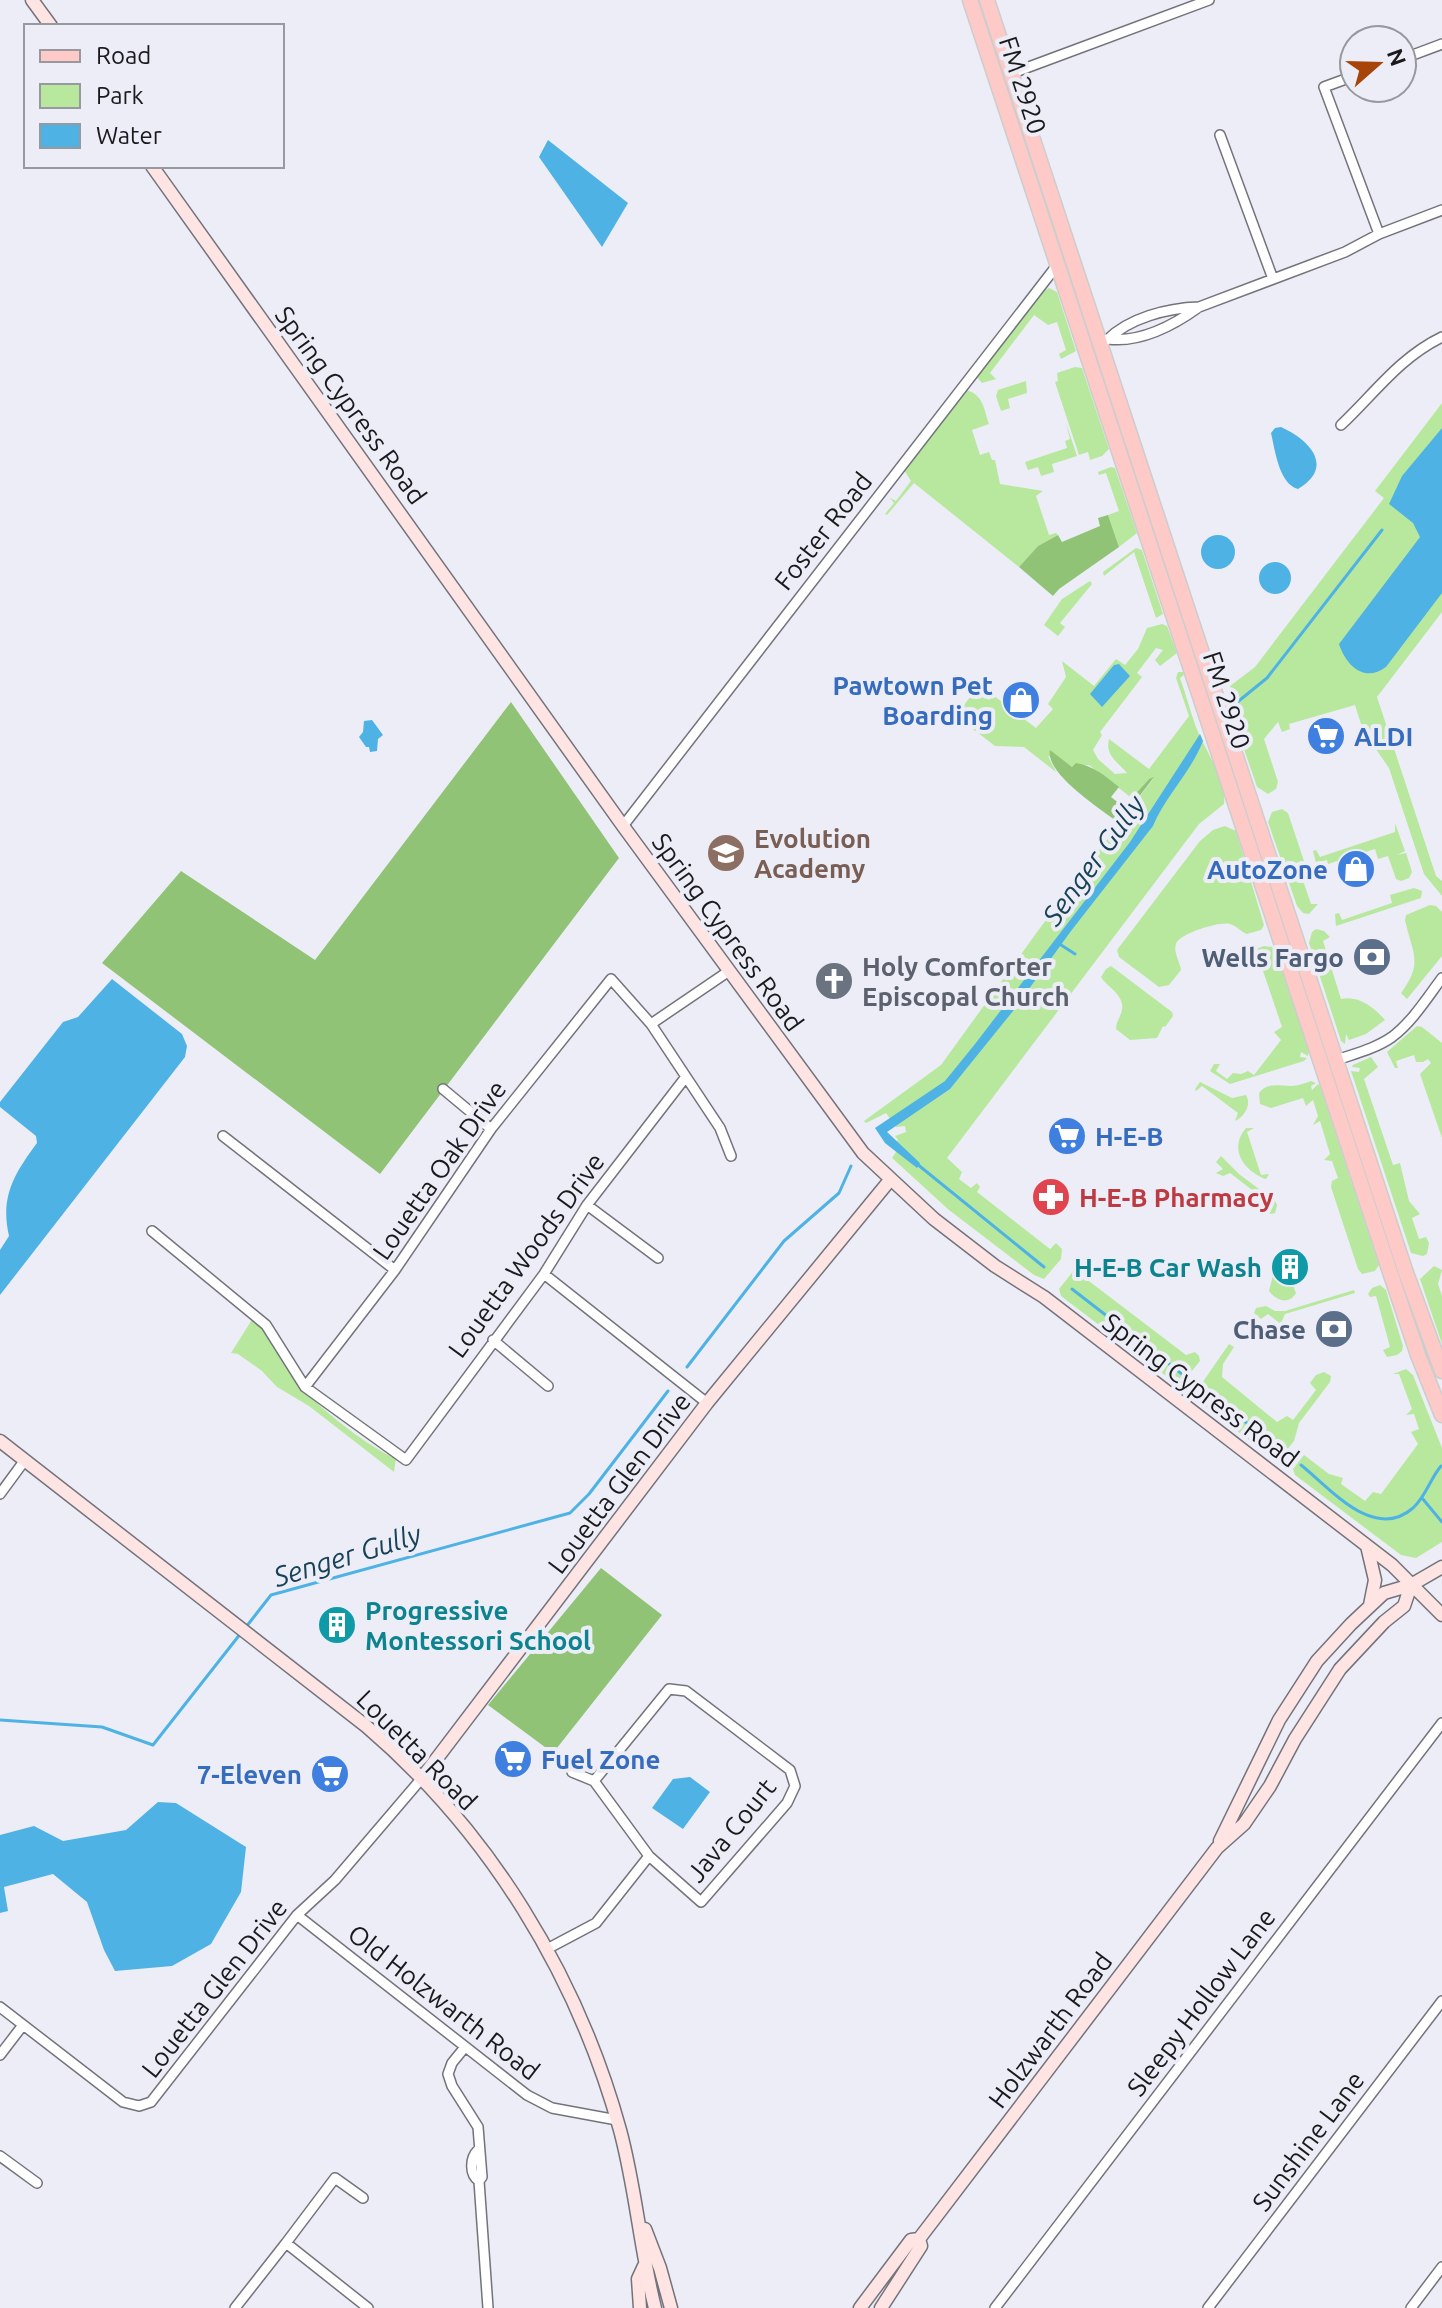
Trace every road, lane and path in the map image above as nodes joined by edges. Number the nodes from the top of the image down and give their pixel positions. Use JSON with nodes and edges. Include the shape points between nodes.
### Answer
{"nodes":[{"id":1,"x":32,"y":0,"type":"edge"},
{"id":2,"x":970,"y":0,"type":"edge"},
{"id":3,"x":987,"y":0,"type":"edge"},
{"id":4,"x":1209,"y":0,"type":"edge"},
{"id":5,"x":50,"y":24,"type":"edge"},
{"id":6,"x":1442,"y":44,"type":"edge"},
{"id":7,"x":1418,"y":53,"type":"edge"},
{"id":8,"x":1011,"y":73,"type":"junction"},
{"id":9,"x":996,"y":79,"type":"junction"},
{"id":10,"x":1338,"y":82,"type":"edge"},
{"id":11,"x":1220,"y":135,"type":"dead end"},
{"id":12,"x":153,"y":168,"type":"edge"},
{"id":13,"x":1442,"y":210,"type":"edge"},
{"id":14,"x":1379,"y":234,"type":"junction"},
{"id":15,"x":1058,"y":264,"type":"junction"},
{"id":16,"x":1273,"y":279,"type":"junction"},
{"id":17,"x":1199,"y":307,"type":"junction"},
{"id":18,"x":1442,"y":337,"type":"edge"},
{"id":19,"x":1104,"y":341,"type":"junction"},
{"id":20,"x":1341,"y":425,"type":"dead end"},
{"id":21,"x":623,"y":826,"type":"junction"},
{"id":22,"x":729,"y":971,"type":"junction"},
{"id":23,"x":1442,"y":978,"type":"edge"},
{"id":24,"x":651,"y":1024,"type":"junction"},
{"id":25,"x":1338,"y":1060,"type":"junction"},
{"id":26,"x":1322,"y":1065,"type":"junction"},
{"id":27,"x":685,"y":1078,"type":"junction"},
{"id":28,"x":443,"y":1089,"type":"dead end"},
{"id":29,"x":491,"y":1129,"type":"junction"},
{"id":30,"x":223,"y":1136,"type":"dead end"},
{"id":31,"x":731,"y":1156,"type":"dead end"},
{"id":32,"x":890,"y":1180,"type":"junction"},
{"id":33,"x":587,"y":1205,"type":"junction"},
{"id":34,"x":152,"y":1231,"type":"dead end"},
{"id":35,"x":658,"y":1258,"type":"dead end"},
{"id":36,"x":395,"y":1270,"type":"junction"},
{"id":37,"x":544,"y":1274,"type":"junction"},
{"id":38,"x":493,"y":1340,"type":"junction"},
{"id":39,"x":1442,"y":1371,"type":"edge"},
{"id":40,"x":548,"y":1386,"type":"dead end"},
{"id":41,"x":305,"y":1387,"type":"junction"},
{"id":42,"x":707,"y":1403,"type":"junction"},
{"id":43,"x":1442,"y":1415,"type":"edge"},
{"id":44,"x":0,"y":1441,"type":"edge"},
{"id":45,"x":25,"y":1460,"type":"junction"},
{"id":46,"x":0,"y":1494,"type":"edge"},
{"id":47,"x":1367,"y":1546,"type":"junction"},
{"id":48,"x":1442,"y":1567,"type":"edge"},
{"id":49,"x":1411,"y":1585,"type":"junction"},
{"id":50,"x":1369,"y":1606,"type":"junction"},
{"id":51,"x":1442,"y":1615,"type":"edge"},
{"id":52,"x":1442,"y":1723,"type":"edge"},
{"id":53,"x":572,"y":1772,"type":"dead end"},
{"id":54,"x":422,"y":1778,"type":"junction"},
{"id":55,"x":594,"y":1781,"type":"junction"},
{"id":56,"x":1217,"y":1848,"type":"junction"},
{"id":57,"x":649,"y":1856,"type":"junction"},
{"id":58,"x":297,"y":1915,"type":"junction"},
{"id":59,"x":547,"y":1949,"type":"junction"},
{"id":60,"x":1442,"y":2001,"type":"edge"},
{"id":61,"x":0,"y":2007,"type":"edge"},
{"id":62,"x":23,"y":2025,"type":"junction"},
{"id":63,"x":465,"y":2047,"type":"junction"},
{"id":64,"x":0,"y":2055,"type":"edge"},
{"id":65,"x":617,"y":2120,"type":"junction"},
{"id":66,"x":0,"y":2156,"type":"edge"},
{"id":67,"x":37,"y":2183,"type":"dead end"},
{"id":68,"x":363,"y":2198,"type":"dead end"},
{"id":69,"x":639,"y":2215,"type":"junction"},
{"id":70,"x":919,"y":2239,"type":"junction"},
{"id":71,"x":286,"y":2243,"type":"junction"},
{"id":72,"x":644,"y":2266,"type":"junction"},
{"id":73,"x":1442,"y":2267,"type":"edge"},
{"id":74,"x":235,"y":2308,"type":"edge"},
{"id":75,"x":368,"y":2308,"type":"edge"},
{"id":76,"x":488,"y":2308,"type":"edge"},
{"id":77,"x":640,"y":2308,"type":"edge"},
{"id":78,"x":655,"y":2308,"type":"edge"},
{"id":79,"x":671,"y":2308,"type":"edge"},
{"id":80,"x":860,"y":2308,"type":"edge"},
{"id":81,"x":881,"y":2308,"type":"edge"},
{"id":82,"x":995,"y":2308,"type":"edge"},
{"id":83,"x":1208,"y":2308,"type":"edge"},
{"id":84,"x":1411,"y":2308,"type":"edge"}],
"edges":[{"from":1,"to":5,"type":"main road"},
{"from":2,"to":9,"type":"main road","name":"FM 2920","number":"FM 2920"},
{"from":3,"to":8,"type":"main road","name":"FM 2920","number":"FM 2920"},
{"from":4,"to":8,"type":"street"},
{"from":6,"to":7,"type":"street"},
{"from":8,"to":9,"type":"street"},
{"from":8,"to":19,"type":"main road","name":"FM 2920","number":"FM 2920"},
{"from":9,"to":15,"type":"main road","name":"FM 2920","number":"FM 2920"},
{"from":10,"to":14,"type":"street","via":[[1324,87]]},
{"from":11,"to":16,"type":"street"},
{"from":12,"to":21,"type":"main road","name":"Spring Cypress Road"},
{"from":13,"to":14,"type":"street"},
{"from":14,"to":16,"type":"street"},
{"from":15,"to":21,"type":"street","name":"Foster Road"},
{"from":15,"to":26,"type":"main road","name":"FM 2920","number":"FM 2920"},
{"from":16,"to":17,"type":"street"},
{"from":17,"to":19,"type":"street","via":[[1161,329]]},
{"from":17,"to":19,"type":"street","via":[[1176,308],[1118,328]]},
{"from":18,"to":20,"type":"street","via":[[1395,367]]},
{"from":19,"to":25,"type":"main road","name":"FM 2920","number":"FM 2920"},
{"from":21,"to":22,"type":"main road","name":"Spring Cypress Road"},
{"from":22,"to":24,"type":"street"},
{"from":22,"to":32,"type":"main road","name":"Spring Cypress Road","via":[[829,1110]]},
{"from":23,"to":25,"type":"street","via":[[1391,1038]]},
{"from":24,"to":27,"type":"street"},
{"from":24,"to":29,"type":"street","name":"Louetta Oak Drive","via":[[611,979]]},
{"from":25,"to":26,"type":"street"},
{"from":25,"to":39,"type":"main road","name":"FM 2920","number":"FM 2920"},
{"from":26,"to":43,"type":"main road","name":"FM 2920","number":"FM 2920"},
{"from":27,"to":31,"type":"street","via":[[720,1128]]},
{"from":27,"to":33,"type":"street","name":"Louetta Woods Drive"},
{"from":28,"to":29,"type":"street"},
{"from":29,"to":36,"type":"street","name":"Louetta Oak Drive"},
{"from":30,"to":36,"type":"street"},
{"from":32,"to":42,"type":"main road","name":"Louetta Glen Drive"},
{"from":32,"to":47,"type":"main road","name":"Spring Cypress Road","via":[[995,1266],[1044,1297]]},
{"from":33,"to":35,"type":"street"},
{"from":33,"to":37,"type":"street","name":"Louetta Woods Drive"},
{"from":34,"to":41,"type":"street","via":[[266,1325]]},
{"from":36,"to":41,"type":"street","name":"Louetta Oak Drive"},
{"from":37,"to":38,"type":"street","name":"Louetta Woods Drive"},
{"from":37,"to":42,"type":"street"},
{"from":38,"to":40,"type":"street"},
{"from":38,"to":41,"type":"street","name":"Louetta Woods Drive","via":[[406,1460]]},
{"from":42,"to":54,"type":"main road","name":"Louetta Glen Drive"},
{"from":44,"to":45,"type":"main road","name":"Louetta Road"},
{"from":45,"to":46,"type":"street"},
{"from":45,"to":54,"type":"main road","name":"Louetta Road","via":[[376,1734]]},
{"from":47,"to":49,"type":"main road","name":"Spring Cypress Road"},
{"from":47,"to":50,"type":"main road","via":[[1375,1580]]},
{"from":48,"to":49,"type":"main road","name":"Holzwarth Road"},
{"from":49,"to":50,"type":"main road","name":"Holzwarth Road","via":[[1384,1593]]},
{"from":49,"to":51,"type":"main road","name":"Spring Cypress Road"},
{"from":49,"to":56,"type":"main road","name":"Holzwarth Road","via":[[1404,1606],[1340,1669],[1244,1824]]},
{"from":50,"to":56,"type":"main road","name":"Holzwarth Road","via":[[1299,1686]]},
{"from":52,"to":82,"type":"street","name":"Sleepy Hollow Lane"},
{"from":53,"to":55,"type":"street"},
{"from":54,"to":58,"type":"street","name":"Louetta Glen Drive","via":[[335,1880]]},
{"from":54,"to":59,"type":"main road","name":"Louetta Road","via":[[514,1893]]},
{"from":55,"to":57,"type":"street"},
{"from":55,"to":57,"type":"street","name":"Java Court","via":[[669,1689],[686,1691],[790,1770],[795,1786],[787,1803],[701,1902]]},
{"from":56,"to":70,"type":"main road","name":"Holzwarth Road"},
{"from":57,"to":59,"type":"street","via":[[596,1923]]},
{"from":58,"to":62,"type":"street","name":"Louetta Glen Drive","via":[[155,2098],[139,2106],[123,2102]]},
{"from":58,"to":63,"type":"street","name":"Old Holzwarth Road"},
{"from":59,"to":65,"type":"main road","name":"Louetta Road","via":[[594,2050]]},
{"from":60,"to":83,"type":"street","name":"Sunshine Lane"},
{"from":61,"to":62,"type":"street"},
{"from":62,"to":64,"type":"street"},
{"from":63,"to":65,"type":"street","name":"Old Holzwarth Road","via":[[543,2104]]},
{"from":63,"to":76,"type":"street","via":[[448,2074],[478,2127]]},
{"from":65,"to":69,"type":"main road","name":"Louetta Road"},
{"from":66,"to":67,"type":"street"},
{"from":68,"to":71,"type":"street","via":[[335,2178]]},
{"from":69,"to":72,"type":"main road","name":"Louetta Road"},
{"from":69,"to":79,"type":"main road","name":"Louetta Road"},
{"from":70,"to":80,"type":"main road","name":"Holzwarth Road","via":[[911,2240]]},
{"from":70,"to":81,"type":"main road","name":"Holzwarth Road","via":[[921,2246]]},
{"from":71,"to":74,"type":"street"},
{"from":71,"to":75,"type":"street"},
{"from":72,"to":77,"type":"main road","via":[[638,2279]]},
{"from":72,"to":78,"type":"main road","name":"Louetta Road"},
{"from":73,"to":84,"type":"street"}]}
